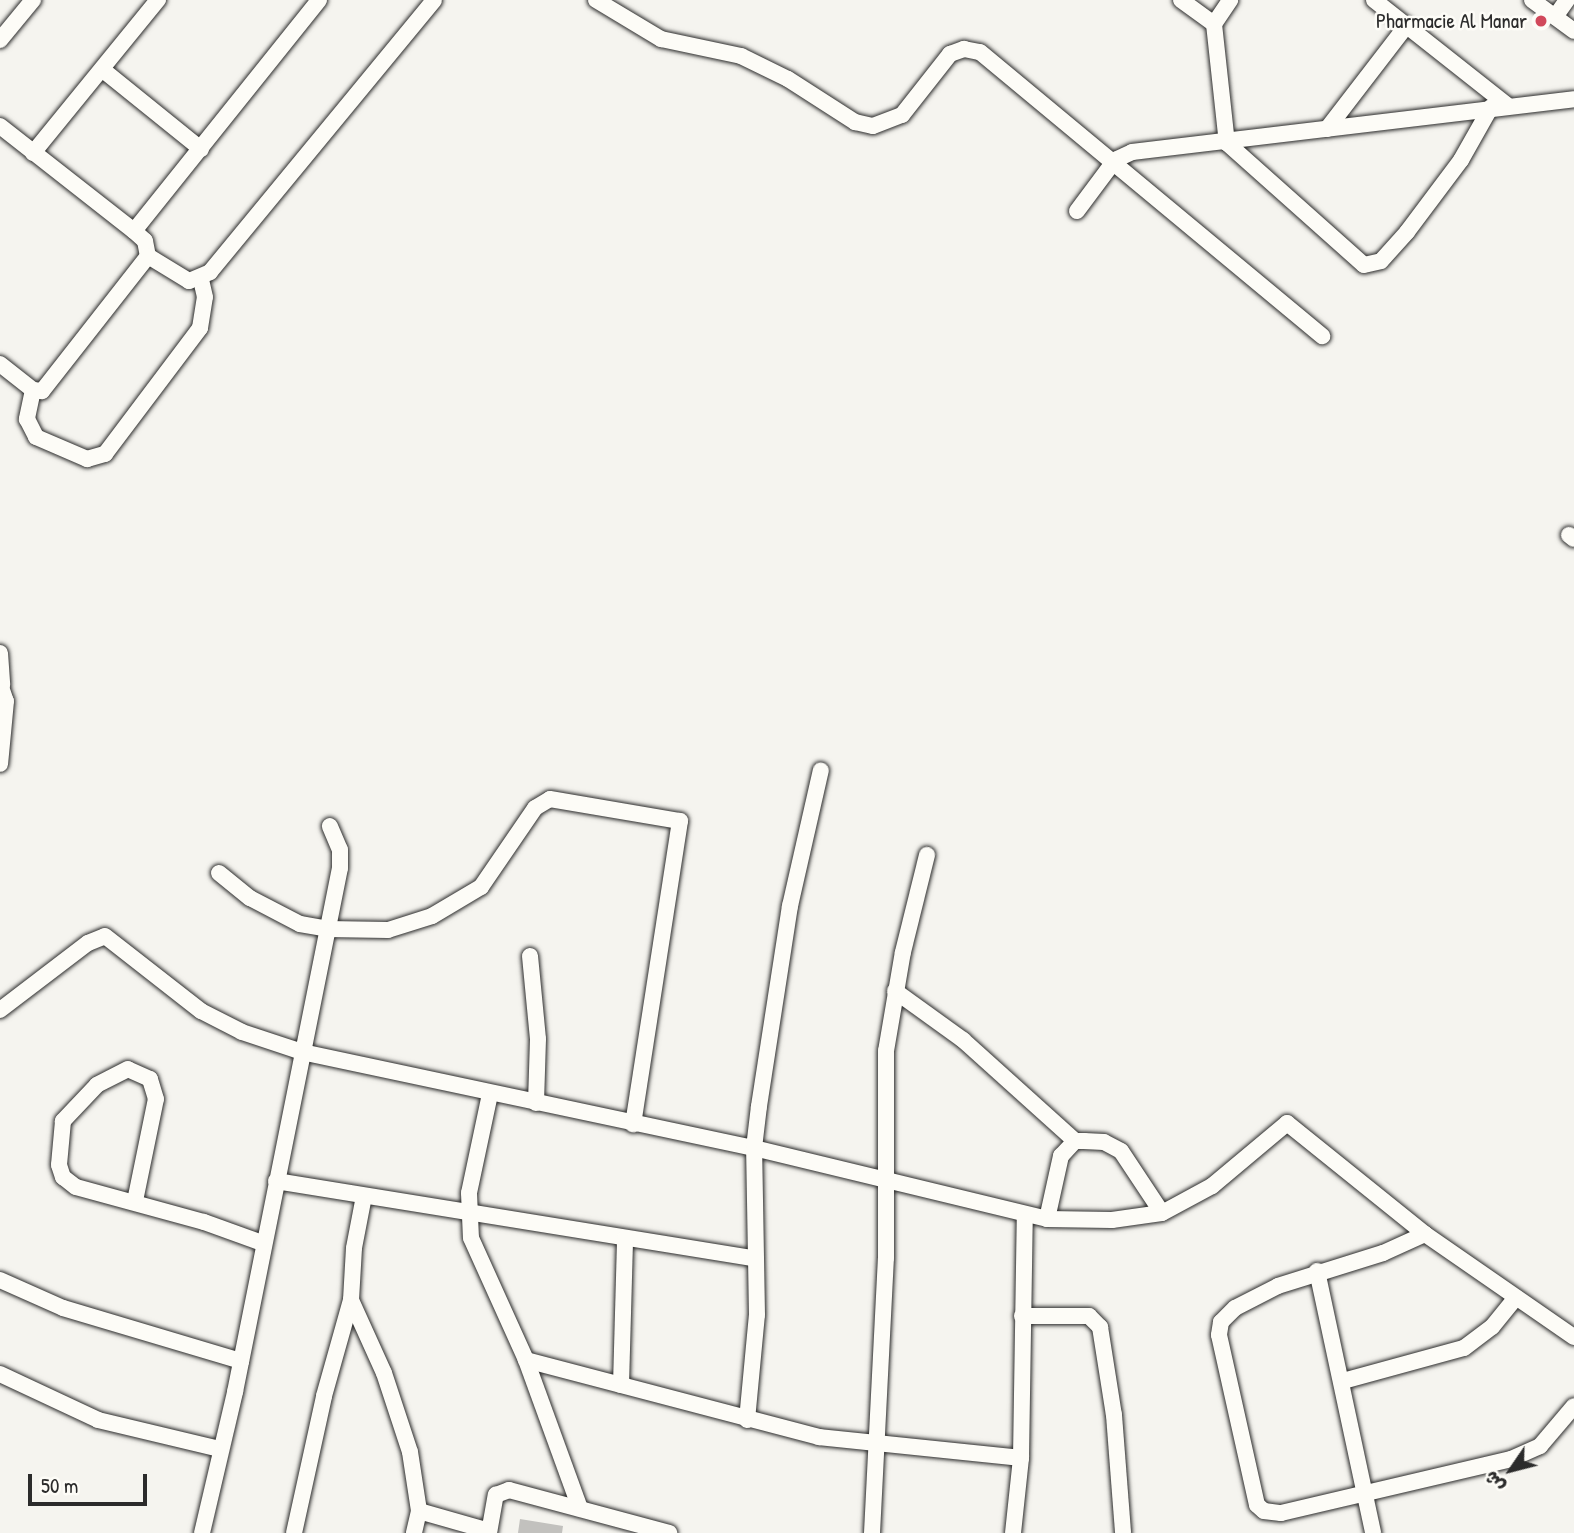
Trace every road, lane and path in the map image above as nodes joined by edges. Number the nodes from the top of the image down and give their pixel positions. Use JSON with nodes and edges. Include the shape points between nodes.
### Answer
{"nodes":[{"id":1,"x":33,"y":0,"type":"edge"},
{"id":2,"x":158,"y":0,"type":"edge"},
{"id":3,"x":319,"y":0,"type":"edge"},
{"id":4,"x":434,"y":0,"type":"edge"},
{"id":5,"x":596,"y":0,"type":"edge"},
{"id":6,"x":1181,"y":0,"type":"edge"},
{"id":7,"x":1230,"y":0,"type":"edge"},
{"id":8,"x":1374,"y":0,"type":"edge"},
{"id":9,"x":1532,"y":0,"type":"edge"},
{"id":10,"x":1567,"y":0,"type":"edge"},
{"id":11,"x":1555,"y":17,"type":"junction"},
{"id":12,"x":1214,"y":23,"type":"junction"},
{"id":13,"x":1407,"y":25,"type":"junction"},
{"id":14,"x":1574,"y":31,"type":"edge"},
{"id":15,"x":0,"y":40,"type":"edge"},
{"id":16,"x":103,"y":70,"type":"junction"},
{"id":17,"x":1574,"y":99,"type":"edge"},
{"id":18,"x":1499,"y":106,"type":"junction"},
{"id":19,"x":0,"y":126,"type":"edge"},
{"id":20,"x":1327,"y":129,"type":"junction"},
{"id":21,"x":1227,"y":143,"type":"junction"},
{"id":22,"x":201,"y":149,"type":"junction"},
{"id":23,"x":33,"y":153,"type":"junction"},
{"id":24,"x":1115,"y":160,"type":"junction"},
{"id":25,"x":1077,"y":211,"type":"dead end"},
{"id":26,"x":134,"y":231,"type":"junction"},
{"id":27,"x":148,"y":256,"type":"junction"},
{"id":28,"x":201,"y":279,"type":"junction"},
{"id":29,"x":1322,"y":336,"type":"dead end"},
{"id":30,"x":0,"y":364,"type":"edge"},
{"id":31,"x":33,"y":390,"type":"junction"},
{"id":32,"x":0,"y":653,"type":"edge"},
{"id":33,"x":1,"y":685,"type":"edge"},
{"id":34,"x":0,"y":764,"type":"edge"},
{"id":35,"x":821,"y":770,"type":"dead end"},
{"id":36,"x":330,"y":826,"type":"dead end"},
{"id":37,"x":927,"y":855,"type":"dead end"},
{"id":38,"x":219,"y":873,"type":"dead end"},
{"id":39,"x":327,"y":929,"type":"junction"},
{"id":40,"x":530,"y":956,"type":"dead end"},
{"id":41,"x":895,"y":991,"type":"junction"},
{"id":42,"x":7,"y":997,"type":"edge"},
{"id":43,"x":0,"y":1010,"type":"edge"},
{"id":44,"x":302,"y":1052,"type":"junction"},
{"id":45,"x":490,"y":1094,"type":"junction"},
{"id":46,"x":536,"y":1103,"type":"junction"},
{"id":47,"x":634,"y":1124,"type":"junction"},
{"id":48,"x":1075,"y":1142,"type":"junction"},
{"id":49,"x":754,"y":1148,"type":"junction"},
{"id":50,"x":886,"y":1180,"type":"junction"},
{"id":51,"x":276,"y":1181,"type":"junction"},
{"id":52,"x":364,"y":1196,"type":"junction"},
{"id":53,"x":135,"y":1201,"type":"junction"},
{"id":54,"x":1162,"y":1213,"type":"junction"},
{"id":55,"x":467,"y":1214,"type":"junction"},
{"id":56,"x":1025,"y":1215,"type":"junction"},
{"id":57,"x":1047,"y":1219,"type":"junction"},
{"id":58,"x":1426,"y":1234,"type":"junction"},
{"id":59,"x":625,"y":1238,"type":"junction"},
{"id":60,"x":262,"y":1243,"type":"junction"},
{"id":61,"x":756,"y":1259,"type":"junction"},
{"id":62,"x":1317,"y":1271,"type":"junction"},
{"id":63,"x":0,"y":1280,"type":"edge"},
{"id":64,"x":1516,"y":1297,"type":"junction"},
{"id":65,"x":351,"y":1300,"type":"junction"},
{"id":66,"x":1022,"y":1316,"type":"junction"},
{"id":67,"x":1574,"y":1337,"type":"edge"},
{"id":68,"x":526,"y":1360,"type":"junction"},
{"id":69,"x":241,"y":1361,"type":"junction"},
{"id":70,"x":0,"y":1374,"type":"edge"},
{"id":71,"x":1343,"y":1381,"type":"junction"},
{"id":72,"x":621,"y":1385,"type":"junction"},
{"id":73,"x":1574,"y":1406,"type":"edge"},
{"id":74,"x":747,"y":1420,"type":"junction"},
{"id":75,"x":879,"y":1446,"type":"junction"},
{"id":76,"x":220,"y":1449,"type":"junction"},
{"id":77,"x":1021,"y":1458,"type":"junction"},
{"id":78,"x":1366,"y":1494,"type":"junction"},
{"id":79,"x":580,"y":1508,"type":"junction"},
{"id":80,"x":419,"y":1511,"type":"junction"},
{"id":81,"x":489,"y":1532,"type":"edge"},
{"id":82,"x":202,"y":1533,"type":"edge"},
{"id":83,"x":294,"y":1533,"type":"edge"},
{"id":84,"x":414,"y":1533,"type":"edge"},
{"id":85,"x":669,"y":1533,"type":"edge"},
{"id":86,"x":872,"y":1533,"type":"edge"},
{"id":87,"x":1013,"y":1533,"type":"edge"},
{"id":88,"x":1123,"y":1533,"type":"edge"},
{"id":89,"x":1373,"y":1533,"type":"edge"}],
"edges":[{"from":1,"to":15,"type":"street"},
{"from":2,"to":16,"type":"street"},
{"from":3,"to":22,"type":"street"},
{"from":4,"to":28,"type":"street","via":[[267,207]]},
{"from":5,"to":24,"type":"street","via":[[661,39],[741,56],[788,79],[855,122],[873,126],[902,115],[950,54],[972,50]]},
{"from":6,"to":12,"type":"street"},
{"from":7,"to":12,"type":"street"},
{"from":8,"to":13,"type":"street"},
{"from":9,"to":11,"type":"street"},
{"from":10,"to":11,"type":"street"},
{"from":11,"to":14,"type":"street"},
{"from":12,"to":21,"type":"street"},
{"from":13,"to":18,"type":"street"},
{"from":13,"to":20,"type":"street"},
{"from":16,"to":22,"type":"street"},
{"from":16,"to":23,"type":"street"},
{"from":17,"to":18,"type":"street"},
{"from":18,"to":20,"type":"street"},
{"from":18,"to":21,"type":"street","via":[[1407,232],[1370,267]]},
{"from":19,"to":23,"type":"street"},
{"from":20,"to":21,"type":"street"},
{"from":21,"to":24,"type":"street","via":[[1132,152]]},
{"from":22,"to":26,"type":"street"},
{"from":23,"to":26,"type":"street"},
{"from":24,"to":25,"type":"street"},
{"from":24,"to":29,"type":"street"},
{"from":26,"to":27,"type":"street","via":[[145,241]]},
{"from":27,"to":28,"type":"street","via":[[185,280]]},
{"from":27,"to":31,"type":"street","via":[[50,384],[42,391]]},
{"from":28,"to":31,"type":"street","via":[[205,297],[200,328],[106,454],[87,459],[36,437],[27,419]]},
{"from":30,"to":31,"type":"street"},
{"from":32,"to":33,"type":"street"},
{"from":33,"to":34,"type":"street","via":[[6,708]]},
{"from":35,"to":49,"type":"street","via":[[790,906]]},
{"from":36,"to":39,"type":"street","via":[[340,850],[340,867]]},
{"from":37,"to":41,"type":"street"},
{"from":38,"to":39,"type":"street","via":[[274,912]]},
{"from":39,"to":44,"type":"street"},
{"from":39,"to":47,"type":"street","via":[[387,930],[458,903],[495,872],[535,808],[550,799],[680,821]]},
{"from":40,"to":46,"type":"street","via":[[538,1039]]},
{"from":41,"to":48,"type":"street","via":[[963,1040]]},
{"from":41,"to":50,"type":"street","via":[[886,1051]]},
{"from":42,"to":43,"type":"street"},
{"from":42,"to":44,"type":"street","via":[[105,936],[210,1016]]},
{"from":44,"to":45,"type":"street"},
{"from":44,"to":51,"type":"street"},
{"from":45,"to":46,"type":"street"},
{"from":45,"to":55,"type":"street"},
{"from":46,"to":47,"type":"street"},
{"from":47,"to":49,"type":"street"},
{"from":48,"to":54,"type":"street","via":[[1104,1142],[1121,1151]]},
{"from":48,"to":57,"type":"street","via":[[1056,1167]]},
{"from":49,"to":50,"type":"street"},
{"from":49,"to":61,"type":"street"},
{"from":50,"to":56,"type":"street"},
{"from":50,"to":75,"type":"street"},
{"from":51,"to":52,"type":"street"},
{"from":51,"to":60,"type":"street"},
{"from":52,"to":55,"type":"street"},
{"from":52,"to":65,"type":"street"},
{"from":53,"to":53,"type":"street","via":[[76,1187],[63,1177],[59,1165],[63,1121],[69,1112],[97,1085],[128,1069],[150,1079],[156,1099]]},
{"from":53,"to":60,"type":"street"},
{"from":54,"to":57,"type":"street","via":[[1112,1220]]},
{"from":54,"to":58,"type":"street","via":[[1212,1186],[1287,1123]]},
{"from":55,"to":59,"type":"street"},
{"from":55,"to":68,"type":"street","via":[[471,1238]]},
{"from":56,"to":57,"type":"street"},
{"from":56,"to":66,"type":"street"},
{"from":58,"to":62,"type":"street","via":[[1383,1253]]},
{"from":58,"to":64,"type":"street"},
{"from":59,"to":61,"type":"street"},
{"from":59,"to":72,"type":"street"},
{"from":60,"to":69,"type":"street"},
{"from":61,"to":74,"type":"street","via":[[757,1315]]},
{"from":62,"to":71,"type":"street"},
{"from":62,"to":78,"type":"street","via":[[1235,1308],[1221,1322],[1219,1335],[1257,1505],[1281,1513]]},
{"from":63,"to":69,"type":"street","via":[[63,1308]]},
{"from":64,"to":67,"type":"street"},
{"from":64,"to":71,"type":"street","via":[[1492,1326],[1464,1348]]},
{"from":65,"to":80,"type":"street","via":[[400,1422],[416,1479]]},
{"from":65,"to":83,"type":"street"},
{"from":66,"to":77,"type":"street"},
{"from":66,"to":88,"type":"street","via":[[1089,1315],[1100,1326],[1114,1415]]},
{"from":68,"to":72,"type":"street"},
{"from":68,"to":79,"type":"street"},
{"from":69,"to":76,"type":"street"},
{"from":70,"to":76,"type":"street","via":[[98,1420]]},
{"from":71,"to":78,"type":"street"},
{"from":72,"to":74,"type":"street"},
{"from":73,"to":78,"type":"street","via":[[1540,1446],[1525,1454]]},
{"from":74,"to":75,"type":"street"},
{"from":75,"to":77,"type":"street"},
{"from":75,"to":86,"type":"street"},
{"from":76,"to":82,"type":"street"},
{"from":77,"to":87,"type":"street"},
{"from":78,"to":89,"type":"street"},
{"from":79,"to":81,"type":"street","via":[[520,1491],[500,1491]]},
{"from":79,"to":85,"type":"street"},
{"from":80,"to":81,"type":"street"},
{"from":80,"to":84,"type":"street"}]}
